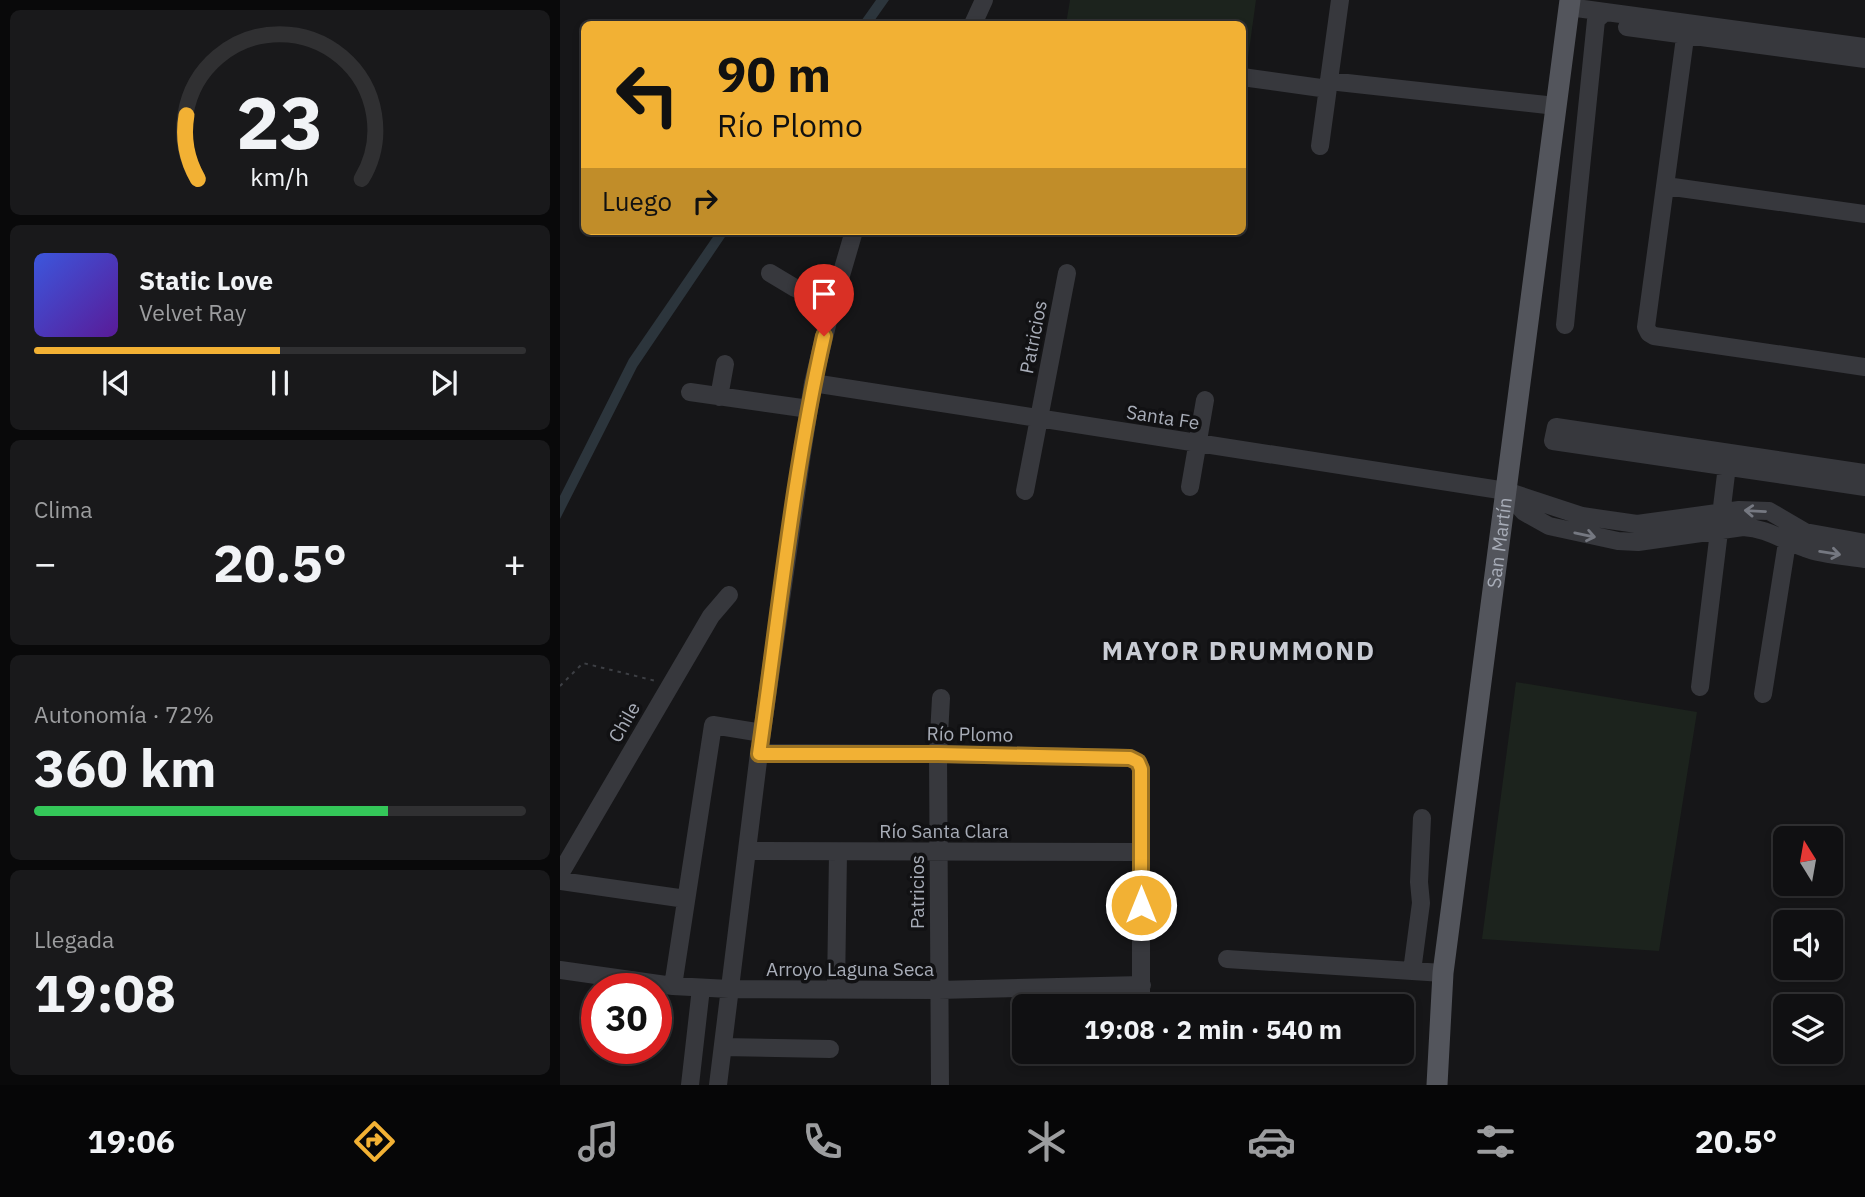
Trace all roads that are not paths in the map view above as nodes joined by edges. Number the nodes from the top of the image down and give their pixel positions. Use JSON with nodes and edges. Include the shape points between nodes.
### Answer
{"nodes":[{"id":1,"x":984,"y":0,"type":"edge"},
{"id":2,"x":1340,"y":0,"type":"edge"},
{"id":3,"x":1586,"y":9,"type":"edge"},
{"id":4,"x":974,"y":21,"type":"edge"},
{"id":5,"x":1686,"y":30,"type":"junction"},
{"id":6,"x":1865,"y":47,"type":"edge"},
{"id":7,"x":1865,"y":59,"type":"edge"},
{"id":8,"x":1246,"y":77,"type":"edge"},
{"id":9,"x":1329,"y":85,"type":"junction"},
{"id":10,"x":1556,"y":106,"type":"junction"},
{"id":11,"x":1320,"y":146,"type":"dead end"},
{"id":12,"x":1666,"y":186,"type":"junction"},
{"id":13,"x":1865,"y":214,"type":"edge"},
{"id":14,"x":854,"y":235,"type":"edge"},
{"id":15,"x":771,"y":273,"type":"dead end"},
{"id":16,"x":1067,"y":273,"type":"dead end"},
{"id":17,"x":832,"y":306,"type":"junction"},
{"id":18,"x":1565,"y":326,"type":"dead end"},
{"id":19,"x":725,"y":364,"type":"dead end"},
{"id":20,"x":1865,"y":367,"type":"edge"},
{"id":21,"x":813,"y":383,"type":"junction"},
{"id":22,"x":690,"y":392,"type":"dead end"},
{"id":23,"x":719,"y":397,"type":"junction"},
{"id":24,"x":1205,"y":400,"type":"dead end"},
{"id":25,"x":809,"y":409,"type":"junction"},
{"id":26,"x":1039,"y":419,"type":"junction"},
{"id":27,"x":1198,"y":444,"type":"junction"},
{"id":28,"x":1727,"y":466,"type":"junction"},
{"id":29,"x":1865,"y":472,"type":"edge"},
{"id":30,"x":1190,"y":487,"type":"dead end"},
{"id":31,"x":1865,"y":487,"type":"edge"},
{"id":32,"x":1025,"y":491,"type":"dead end"},
{"id":33,"x":1506,"y":491,"type":"junction"},
{"id":34,"x":1553,"y":507,"type":"junction"},
{"id":35,"x":1720,"y":522,"type":"junction"},
{"id":36,"x":1790,"y":523,"type":"junction"},
{"id":37,"x":1549,"y":526,"type":"junction"},
{"id":38,"x":1637,"y":533,"type":"junction"},
{"id":39,"x":1787,"y":541,"type":"junction"},
{"id":40,"x":1865,"y":543,"type":"edge"},
{"id":41,"x":1865,"y":559,"type":"edge"},
{"id":42,"x":729,"y":595,"type":"dead end"},
{"id":43,"x":1700,"y":687,"type":"dead end"},
{"id":44,"x":1763,"y":694,"type":"dead end"},
{"id":45,"x":941,"y":698,"type":"dead end"},
{"id":46,"x":762,"y":733,"type":"junction"},
{"id":47,"x":759,"y":754,"type":"junction"},
{"id":48,"x":938,"y":754,"type":"junction"},
{"id":49,"x":1422,"y":818,"type":"dead end"},
{"id":50,"x":747,"y":851,"type":"junction"},
{"id":51,"x":938,"y":852,"type":"junction"},
{"id":52,"x":1141,"y":852,"type":"junction"},
{"id":53,"x":838,"y":853,"type":"junction"},
{"id":54,"x":560,"y":874,"type":"edge"},
{"id":55,"x":560,"y":881,"type":"edge"},
{"id":56,"x":686,"y":899,"type":"junction"},
{"id":57,"x":1227,"y":959,"type":"dead end"},
{"id":58,"x":560,"y":970,"type":"edge"},
{"id":59,"x":1412,"y":971,"type":"junction"},
{"id":60,"x":1443,"y":973,"type":"junction"},
{"id":61,"x":1142,"y":985,"type":"junction"},
{"id":62,"x":673,"y":986,"type":"junction"},
{"id":63,"x":701,"y":988,"type":"junction"},
{"id":64,"x":729,"y":989,"type":"junction"},
{"id":65,"x":836,"y":990,"type":"junction"},
{"id":66,"x":938,"y":990,"type":"junction"},
{"id":67,"x":1142,"y":994,"type":"edge"},
{"id":68,"x":723,"y":1047,"type":"junction"},
{"id":69,"x":830,"y":1049,"type":"dead end"},
{"id":70,"x":690,"y":1085,"type":"edge"},
{"id":71,"x":719,"y":1085,"type":"edge"},
{"id":72,"x":940,"y":1085,"type":"edge"},
{"id":73,"x":1437,"y":1085,"type":"edge"}],
"edges":[{"from":1,"to":4,"type":"street"},
{"from":2,"to":9,"type":"street"},
{"from":3,"to":5,"type":"street"},
{"from":3,"to":10,"type":"main road","name":"San Martín"},
{"from":3,"to":18,"type":"street"},
{"from":5,"to":6,"type":"street"},
{"from":5,"to":7,"type":"street"},
{"from":5,"to":12,"type":"street"},
{"from":8,"to":9,"type":"street"},
{"from":9,"to":10,"type":"street"},
{"from":9,"to":11,"type":"street"},
{"from":10,"to":33,"type":"main road","name":"San Martín"},
{"from":12,"to":13,"type":"street"},
{"from":12,"to":20,"type":"street","via":[[1646,327],[1649,334]]},
{"from":14,"to":17,"type":"street"},
{"from":15,"to":17,"type":"street"},
{"from":16,"to":26,"type":"street","name":"Patricios"},
{"from":17,"to":21,"type":"street"},
{"from":19,"to":23,"type":"street"},
{"from":21,"to":25,"type":"street"},
{"from":21,"to":26,"type":"street","name":"Santa Fe"},
{"from":22,"to":23,"type":"street"},
{"from":23,"to":25,"type":"street"},
{"from":24,"to":27,"type":"street"},
{"from":25,"to":46,"type":"street"},
{"from":26,"to":27,"type":"street","name":"Santa Fe"},
{"from":26,"to":32,"type":"street","name":"Patricios"},
{"from":27,"to":30,"type":"street"},
{"from":27,"to":33,"type":"street","name":"Santa Fe"},
{"from":28,"to":29,"type":"street","via":[[1553,441],[1556,427]]},
{"from":28,"to":31,"type":"street"},
{"from":28,"to":35,"type":"street"},
{"from":33,"to":34,"type":"street","name":"Santa Fe"},
{"from":33,"to":37,"type":"street","via":[[1524,512]]},
{"from":33,"to":60,"type":"main road","name":"San Martín"},
{"from":34,"to":37,"type":"street"},
{"from":34,"to":38,"type":"street","name":"Santa Fe"},
{"from":36,"to":35,"type":"street","one_way":true,"via":[[1769,511],[1752,509]]},
{"from":35,"to":38,"type":"street"},
{"from":35,"to":39,"type":"street","via":[[1770,531]]},
{"from":35,"to":43,"type":"street"},
{"from":36,"to":39,"type":"street"},
{"from":36,"to":40,"type":"street","via":[[1813,535]]},
{"from":37,"to":38,"type":"street","one_way":true,"via":[[1604,539]]},
{"from":39,"to":41,"type":"street","one_way":true,"via":[[1808,550]]},
{"from":39,"to":44,"type":"street"},
{"from":42,"to":54,"type":"street","name":"Chile","via":[[670,684]]},
{"from":45,"to":48,"type":"street","name":"Patricios"},
{"from":46,"to":47,"type":"street"},
{"from":46,"to":56,"type":"street","via":[[713,726]]},
{"from":47,"to":48,"type":"street","name":"Río Plomo"},
{"from":47,"to":50,"type":"street"},
{"from":48,"to":51,"type":"street","name":"Patricios"},
{"from":48,"to":52,"type":"street","name":"Río Plomo","via":[[1130,758],[1141,769]]},
{"from":49,"to":59,"type":"street","via":[[1421,904]]},
{"from":50,"to":53,"type":"street","name":"Río Santa Clara"},
{"from":50,"to":64,"type":"street"},
{"from":51,"to":52,"type":"street","name":"Río Santa Clara"},
{"from":51,"to":53,"type":"street","name":"Río Santa Clara"},
{"from":51,"to":66,"type":"street","name":"Patricios"},
{"from":52,"to":61,"type":"street"},
{"from":53,"to":65,"type":"street"},
{"from":55,"to":56,"type":"street"},
{"from":56,"to":62,"type":"street"},
{"from":57,"to":59,"type":"street"},
{"from":58,"to":62,"type":"street","name":"Arroyo Laguna Seca"},
{"from":59,"to":60,"type":"street"},
{"from":60,"to":73,"type":"main road","name":"San Martín"},
{"from":61,"to":66,"type":"street","name":"Arroyo Laguna Seca"},
{"from":61,"to":67,"type":"street"},
{"from":62,"to":63,"type":"street","name":"Arroyo Laguna Seca"},
{"from":63,"to":64,"type":"street","name":"Arroyo Laguna Seca"},
{"from":63,"to":70,"type":"street"},
{"from":64,"to":65,"type":"street","name":"Arroyo Laguna Seca"},
{"from":64,"to":68,"type":"street"},
{"from":65,"to":66,"type":"street","name":"Arroyo Laguna Seca"},
{"from":66,"to":72,"type":"street","name":"Patricios"},
{"from":68,"to":69,"type":"street"},
{"from":68,"to":71,"type":"street"}]}
